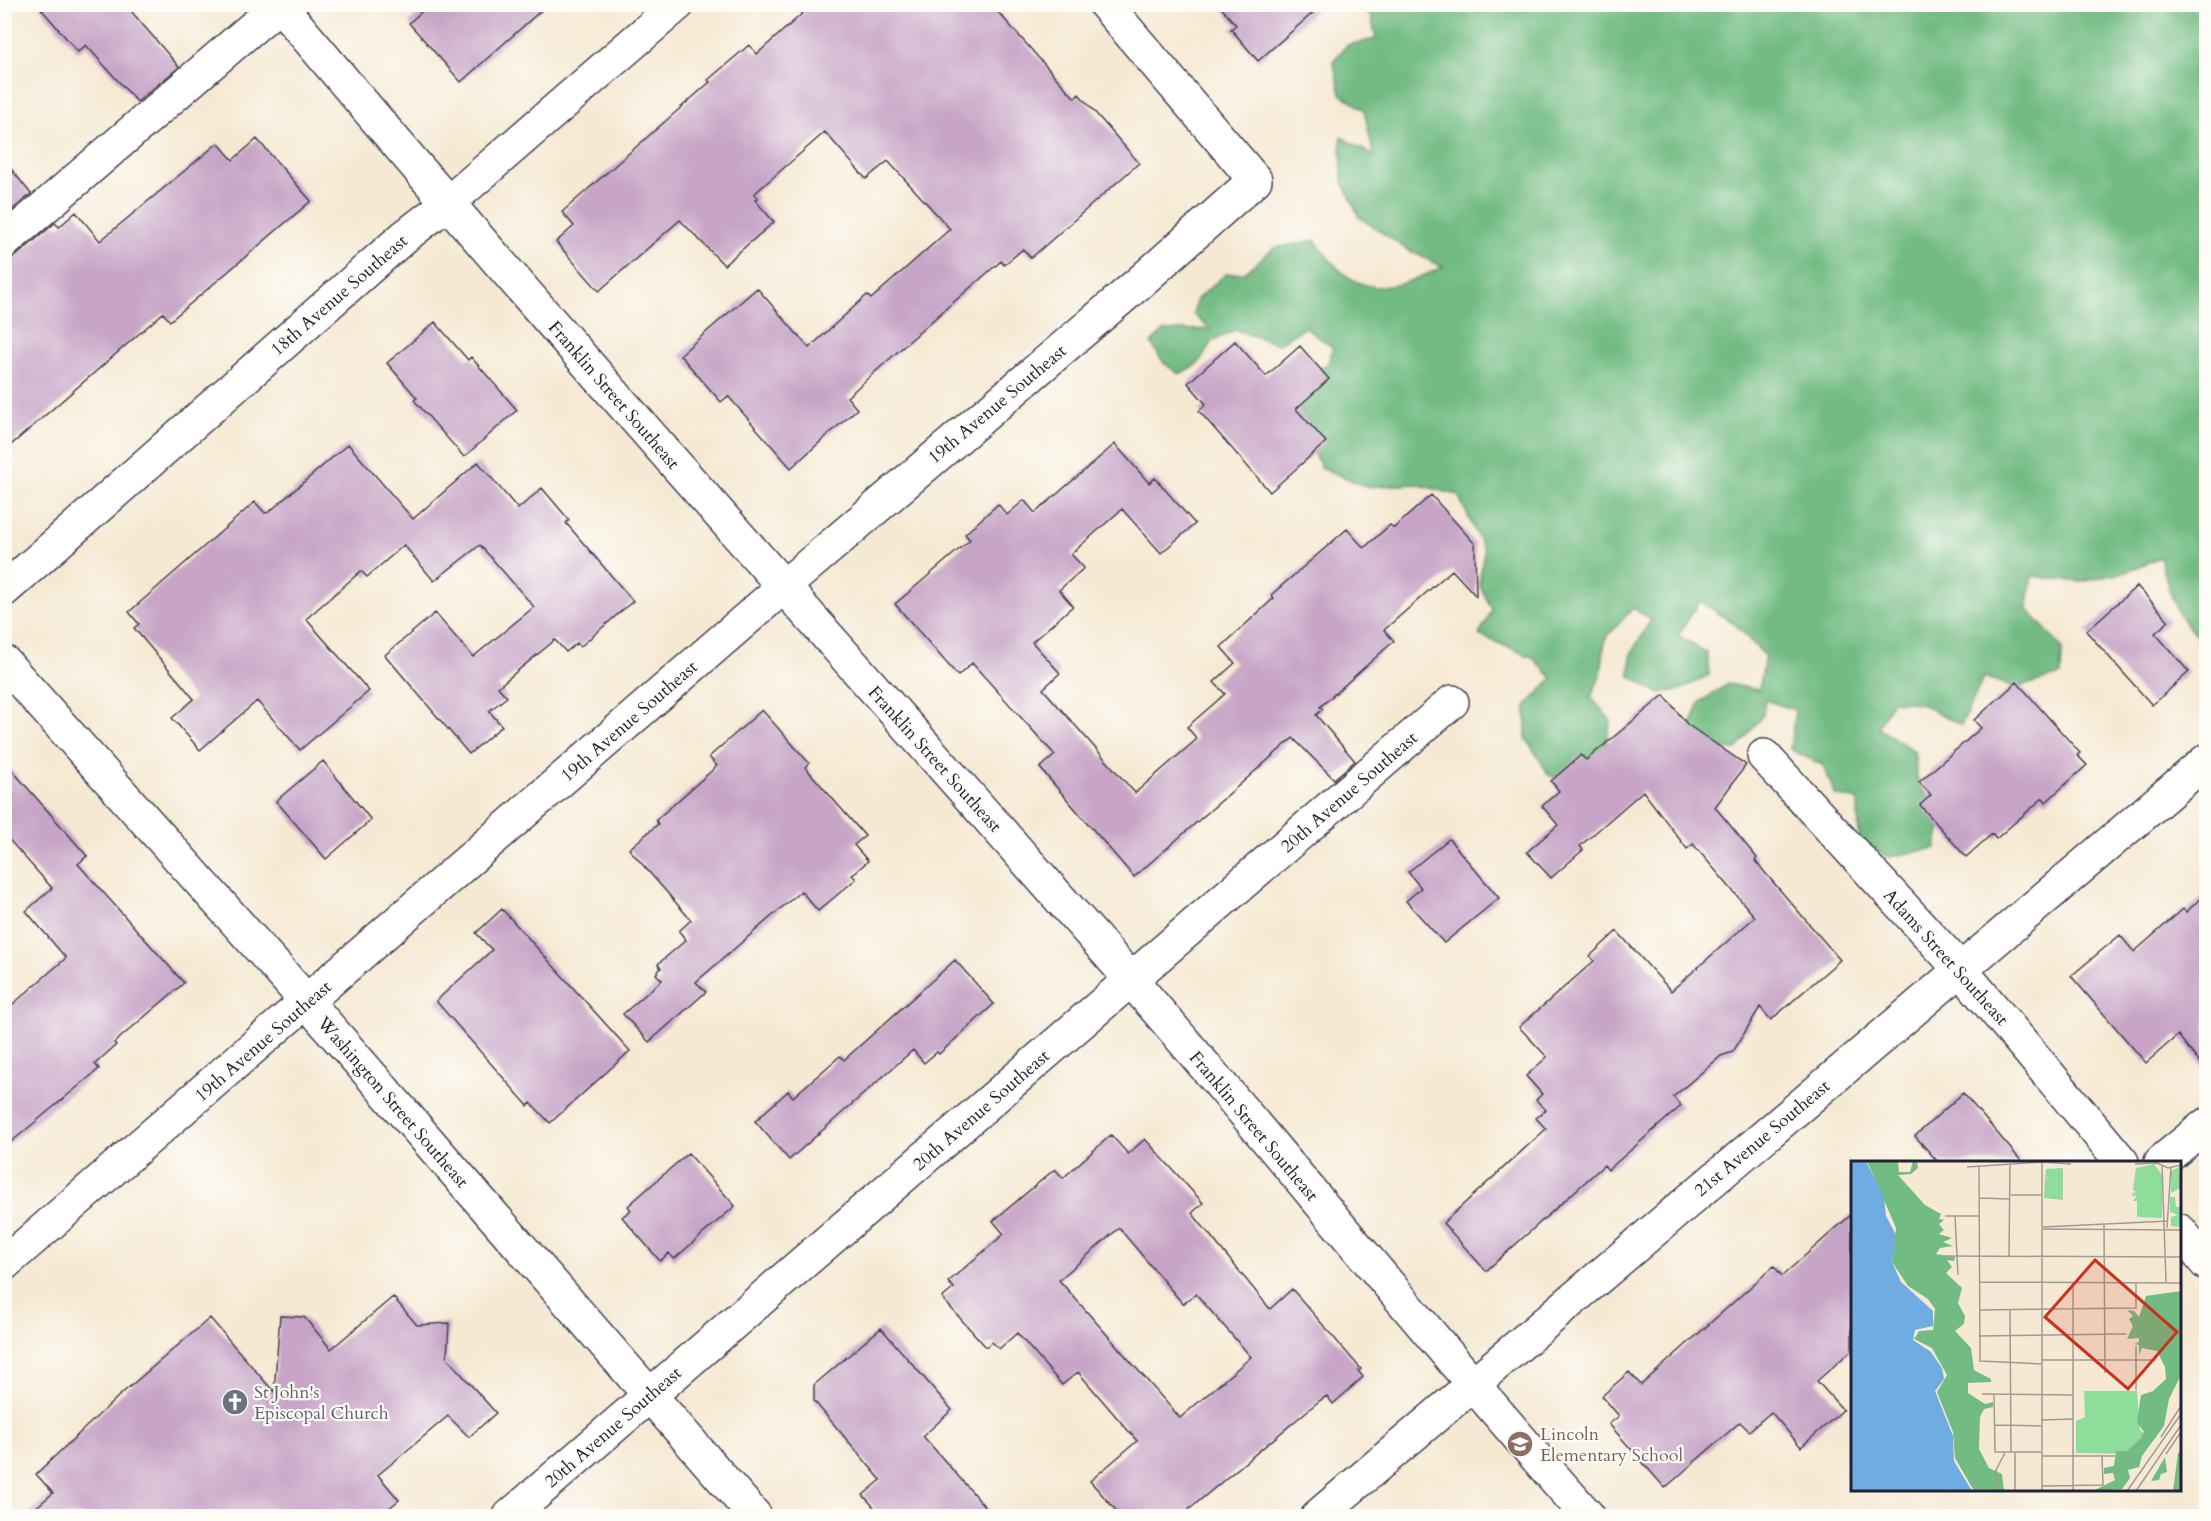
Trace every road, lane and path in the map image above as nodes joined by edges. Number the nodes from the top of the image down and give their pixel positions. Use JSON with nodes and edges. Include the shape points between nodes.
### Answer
{"nodes":[{"id":1,"x":678,"y":4,"type":"edge"},
{"id":2,"x":1105,"y":4,"type":"edge"},
{"id":3,"x":279,"y":5,"type":"edge"},
{"id":4,"x":448,"y":204,"type":"junction"},
{"id":5,"x":4,"y":242,"type":"edge"},
{"id":6,"x":782,"y":588,"type":"junction"},
{"id":7,"x":4,"y":590,"type":"edge"},
{"id":8,"x":4,"y":662,"type":"edge"},
{"id":9,"x":1452,"y":702,"type":"dead end"},
{"id":10,"x":1764,"y":756,"type":"dead end"},
{"id":11,"x":2206,"y":761,"type":"edge"},
{"id":12,"x":1961,"y":970,"type":"junction"},
{"id":13,"x":1132,"y":981,"type":"junction"},
{"id":14,"x":306,"y":1003,"type":"junction"},
{"id":15,"x":2206,"y":1125,"type":"edge"},
{"id":16,"x":2121,"y":1161,"type":"edge"},
{"id":17,"x":2162,"y":1161,"type":"edge"},
{"id":18,"x":2181,"y":1232,"type":"edge"},
{"id":19,"x":2206,"y":1263,"type":"edge"},
{"id":20,"x":4,"y":1264,"type":"edge"},
{"id":21,"x":1471,"y":1384,"type":"junction"},
{"id":22,"x":650,"y":1396,"type":"junction"},
{"id":23,"x":510,"y":1516,"type":"edge"},
{"id":24,"x":755,"y":1516,"type":"edge"},
{"id":25,"x":1318,"y":1516,"type":"edge"},
{"id":26,"x":1588,"y":1516,"type":"edge"}],
"edges":[{"from":1,"to":4,"type":"street","name":"18th Avenue Southeast"},
{"from":2,"to":6,"type":"street","name":"19th Avenue Southeast","via":[[1255,180]]},
{"from":3,"to":4,"type":"street","name":"Franklin Street Southeast"},
{"from":3,"to":5,"type":"street"},
{"from":4,"to":6,"type":"street","name":"Franklin Street Southeast"},
{"from":4,"to":7,"type":"street","name":"18th Avenue Southeast","via":[[404,237]]},
{"from":6,"to":13,"type":"street","name":"Franklin Street Southeast"},
{"from":6,"to":14,"type":"street","name":"19th Avenue Southeast"},
{"from":8,"to":14,"type":"street","name":"Washington Street Southeast"},
{"from":9,"to":13,"type":"street","name":"20th Avenue Southeast"},
{"from":10,"to":12,"type":"street","name":"Adams Street Southeast"},
{"from":11,"to":12,"type":"street","name":"21st Avenue Southeast"},
{"from":12,"to":16,"type":"street","name":"Adams Street Southeast"},
{"from":12,"to":21,"type":"street","name":"21st Avenue Southeast"},
{"from":13,"to":21,"type":"street","name":"Franklin Street Southeast"},
{"from":13,"to":22,"type":"street","name":"20th Avenue Southeast"},
{"from":14,"to":20,"type":"street","name":"19th Avenue Southeast"},
{"from":14,"to":22,"type":"street","name":"Washington Street Southeast"},
{"from":15,"to":17,"type":"street"},
{"from":18,"to":19,"type":"street"},
{"from":21,"to":25,"type":"street","name":"21st Avenue Southeast"},
{"from":21,"to":26,"type":"street","name":"Franklin Street Southeast"},
{"from":22,"to":23,"type":"street","name":"20th Avenue Southeast"},
{"from":22,"to":24,"type":"street","name":"Washington Street Southeast"}]}
